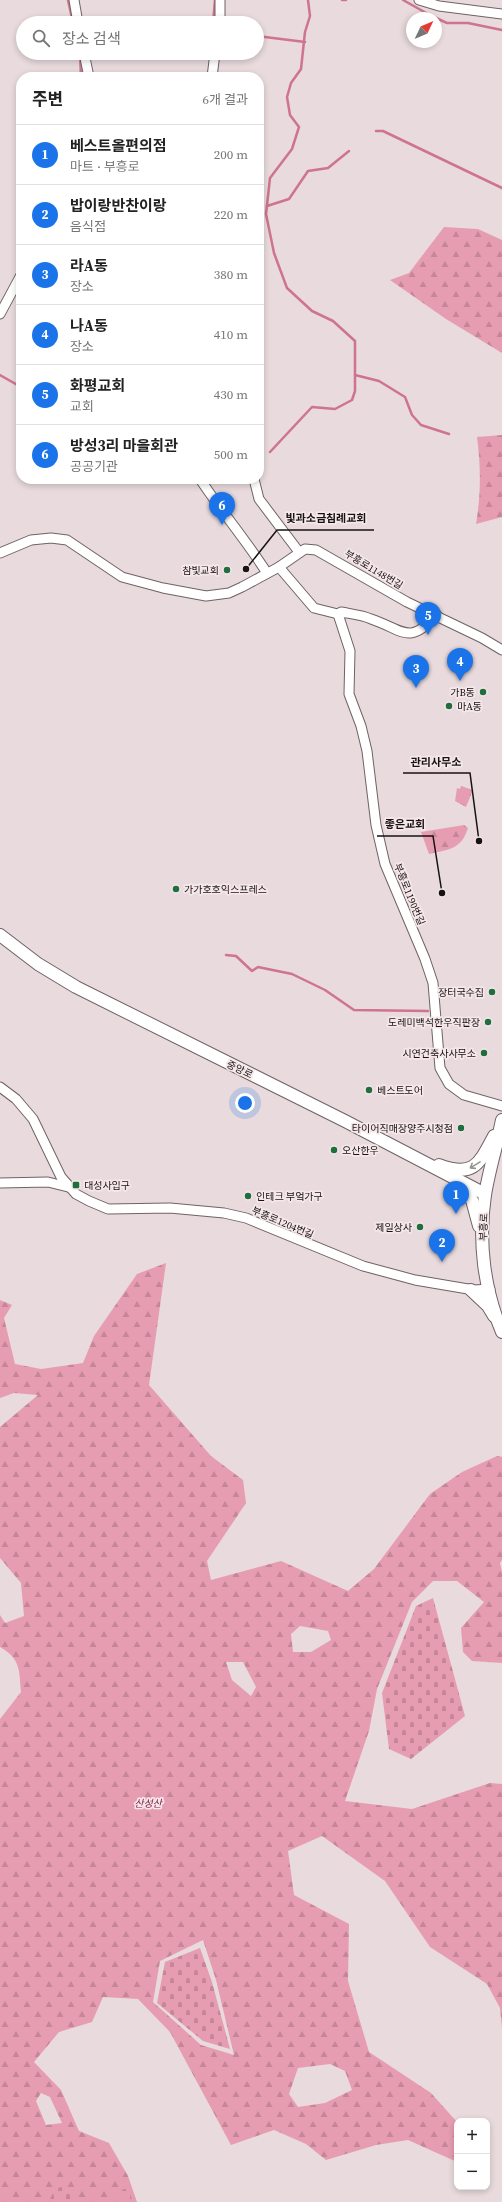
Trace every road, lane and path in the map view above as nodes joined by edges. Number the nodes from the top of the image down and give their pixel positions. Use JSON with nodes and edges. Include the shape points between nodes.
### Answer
{"nodes":[{"id":1,"x":74,"y":0,"type":"edge"},
{"id":2,"x":220,"y":0,"type":"edge"},
{"id":3,"x":419,"y":0,"type":"edge"},
{"id":4,"x":455,"y":4,"type":"edge"},
{"id":5,"x":502,"y":14,"type":"edge"},
{"id":6,"x":77,"y":16,"type":"edge"},
{"id":7,"x":220,"y":16,"type":"edge"},
{"id":8,"x":85,"y":60,"type":"edge"},
{"id":9,"x":214,"y":60,"type":"edge"},
{"id":10,"x":88,"y":72,"type":"edge"},
{"id":11,"x":213,"y":72,"type":"edge"},
{"id":12,"x":16,"y":284,"type":"edge"},
{"id":13,"x":0,"y":314,"type":"edge"},
{"id":14,"x":203,"y":484,"type":"edge"},
{"id":15,"x":256,"y":484,"type":"edge"},
{"id":16,"x":299,"y":552,"type":"junction"},
{"id":17,"x":0,"y":553,"type":"edge"},
{"id":18,"x":278,"y":567,"type":"junction"},
{"id":19,"x":267,"y":573,"type":"junction"},
{"id":20,"x":338,"y":614,"type":"junction"},
{"id":21,"x":437,"y":615,"type":"junction"},
{"id":22,"x":502,"y":650,"type":"edge"},
{"id":23,"x":0,"y":935,"type":"edge"},
{"id":24,"x":0,"y":1087,"type":"edge"},
{"id":25,"x":502,"y":1106,"type":"edge"},
{"id":26,"x":502,"y":1121,"type":"edge"},
{"id":27,"x":399,"y":1149,"type":"junction"},
{"id":28,"x":434,"y":1168,"type":"junction"},
{"id":29,"x":0,"y":1183,"type":"edge"},
{"id":30,"x":69,"y":1187,"type":"junction"},
{"id":31,"x":485,"y":1194,"type":"junction"},
{"id":32,"x":482,"y":1240,"type":"junction"},
{"id":33,"x":490,"y":1289,"type":"junction"},
{"id":34,"x":471,"y":1290,"type":"junction"},
{"id":35,"x":500,"y":1328,"type":"edge"}],
"edges":[{"from":1,"to":6,"type":"street"},
{"from":2,"to":7,"type":"street"},
{"from":3,"to":4,"type":"street"},
{"from":4,"to":5,"type":"street"},
{"from":8,"to":10,"type":"street"},
{"from":9,"to":11,"type":"street"},
{"from":12,"to":13,"type":"street"},
{"from":14,"to":19,"type":"street","via":[[247,541]]},
{"from":15,"to":16,"type":"street","via":[[260,499]]},
{"from":16,"to":18,"type":"street"},
{"from":16,"to":21,"type":"street","name":"부흥로1148번길","via":[[305,548],[328,555],[407,602]]},
{"from":17,"to":19,"type":"street","via":[[31,540],[67,540],[122,577],[206,596],[229,592]]},
{"from":18,"to":19,"type":"street"},
{"from":18,"to":20,"type":"street","via":[[314,608]]},
{"from":20,"to":21,"type":"street","via":[[341,612],[371,619],[408,634],[420,631]]},
{"from":20,"to":25,"type":"street","name":"부흥로1190번길","via":[[350,651],[349,694],[367,751],[376,825],[385,864],[433,983],[440,1068],[449,1084],[464,1095]]},
{"from":21,"to":22,"type":"street","name":"부흥로1148번길"},
{"from":23,"to":27,"type":"main road","name":"중앙로","via":[[38,964],[76,987]]},
{"from":24,"to":30,"type":"street","name":"부흥로1204번길","via":[[16,1099],[33,1119],[61,1177]]},
{"from":26,"to":27,"type":"main road","one_way":true,"via":[[482,1160],[470,1169],[443,1167]]},
{"from":26,"to":31,"type":"main road","name":"부흥로"},
{"from":27,"to":28,"type":"main road","name":"중앙로"},
{"from":28,"to":31,"type":"main road","name":"중앙로"},
{"from":28,"to":32,"type":"main road","via":[[461,1187],[472,1200]]},
{"from":29,"to":30,"type":"street","name":"부흥로1204번길","via":[[48,1182]]},
{"from":30,"to":34,"type":"street","name":"부흥로1204번길","via":[[89,1201],[108,1209],[170,1208],[224,1213],[246,1218],[364,1266],[415,1280]]},
{"from":31,"to":32,"type":"main road","name":"부흥로"},
{"from":32,"to":33,"type":"main road","name":"부흥로"},
{"from":33,"to":34,"type":"street","name":"부흥로1204번길"},
{"from":33,"to":35,"type":"main road","name":"부흥로"},
{"from":34,"to":35,"type":"main road","via":[[488,1306]]}]}
